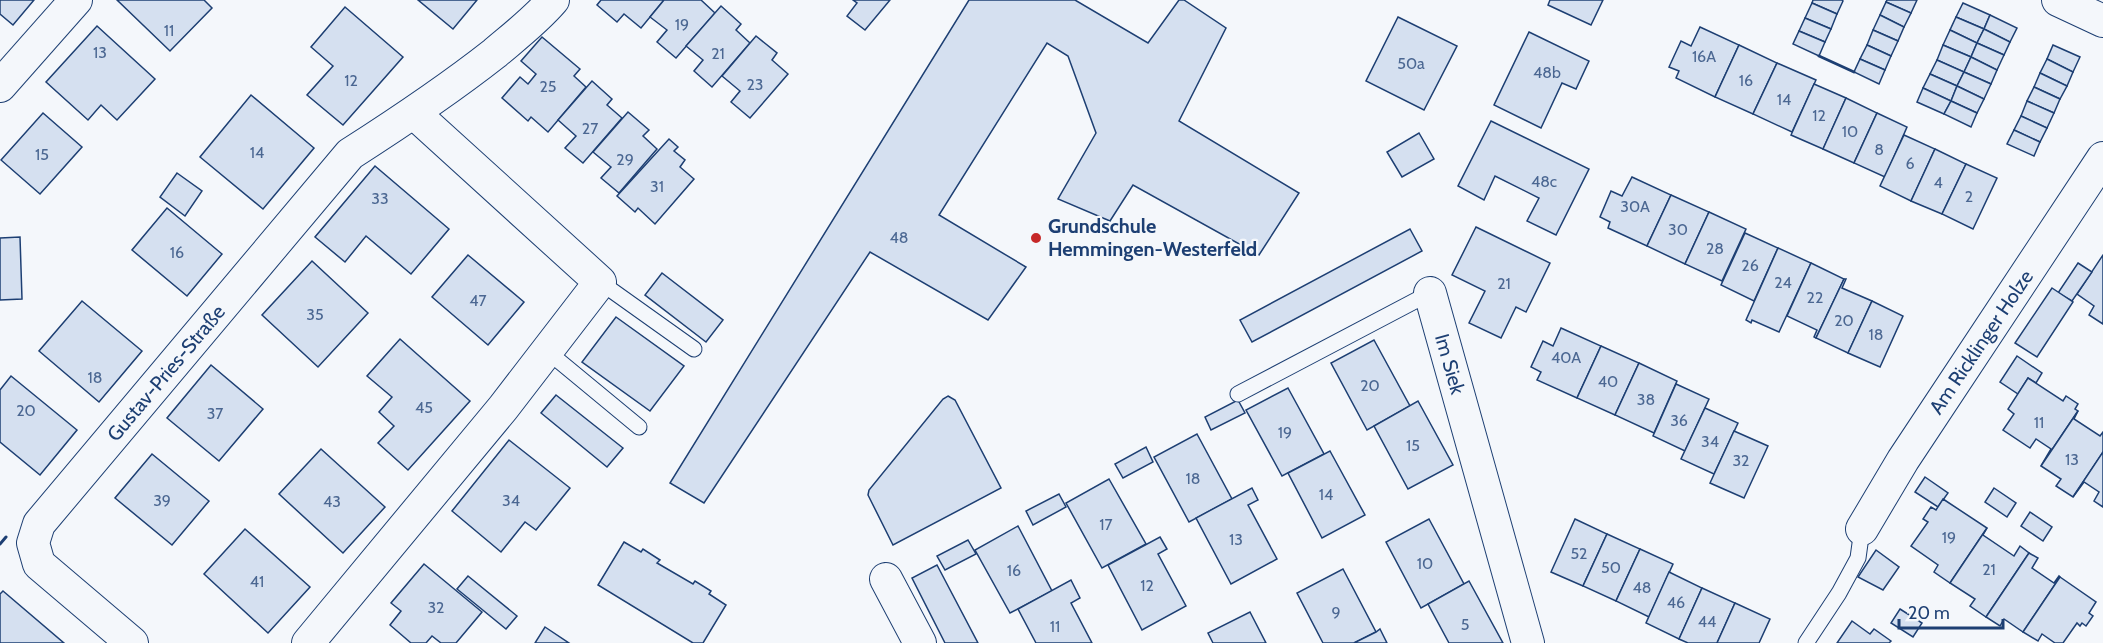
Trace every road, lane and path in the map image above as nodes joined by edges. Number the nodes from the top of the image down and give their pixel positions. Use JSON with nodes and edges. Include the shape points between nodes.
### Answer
{"nodes":[{"id":1,"x":76,"y":0,"type":"edge"},
{"id":2,"x":553,"y":0,"type":"edge"},
{"id":3,"x":2058,"y":0,"type":"edge"},
{"id":4,"x":2103,"y":21,"type":"edge"},
{"id":5,"x":0,"y":86,"type":"edge"},
{"id":6,"x":414,"y":113,"type":"junction"},
{"id":7,"x":2103,"y":158,"type":"edge"},
{"id":8,"x":600,"y":282,"type":"junction"},
{"id":9,"x":1430,"y":293,"type":"joint"},
{"id":10,"x":694,"y":348,"type":"dead end"},
{"id":11,"x":547,"y":351,"type":"junction"},
{"id":12,"x":1238,"y":394,"type":"dead end"},
{"id":13,"x":639,"y":427,"type":"dead end"},
{"id":14,"x":1862,"y":529,"type":"joint"},
{"id":15,"x":886,"y":579,"type":"dead end"},
{"id":16,"x":132,"y":643,"type":"edge"},
{"id":17,"x":308,"y":643,"type":"edge"},
{"id":18,"x":920,"y":643,"type":"edge"},
{"id":19,"x":1528,"y":643,"type":"edge"},
{"id":20,"x":1806,"y":643,"type":"edge"}],
"edges":[{"from":1,"to":5,"type":"street"},
{"from":2,"to":6,"type":"street","name":"Gustav-Pries-Straße","via":[[538,17]]},
{"from":3,"to":4,"type":"street"},
{"from":6,"to":8,"type":"street"},
{"from":6,"to":16,"type":"street","name":"Gustav-Pries-Straße","via":[[350,154],[39,524],[33,543],[39,564]]},
{"from":7,"to":14,"type":"street","name":"Am Ricklinger Holze","via":[[1903,459]]},
{"from":8,"to":10,"type":"lane"},
{"from":8,"to":11,"type":"street"},
{"from":9,"to":12,"type":"lane","name":"Im Siek"},
{"from":9,"to":19,"type":"street","name":"Im Siek"},
{"from":11,"to":13,"type":"lane"},
{"from":11,"to":17,"type":"street"},
{"from":14,"to":20,"type":"lane","via":[[1858,558]]},
{"from":15,"to":18,"type":"street"}]}
